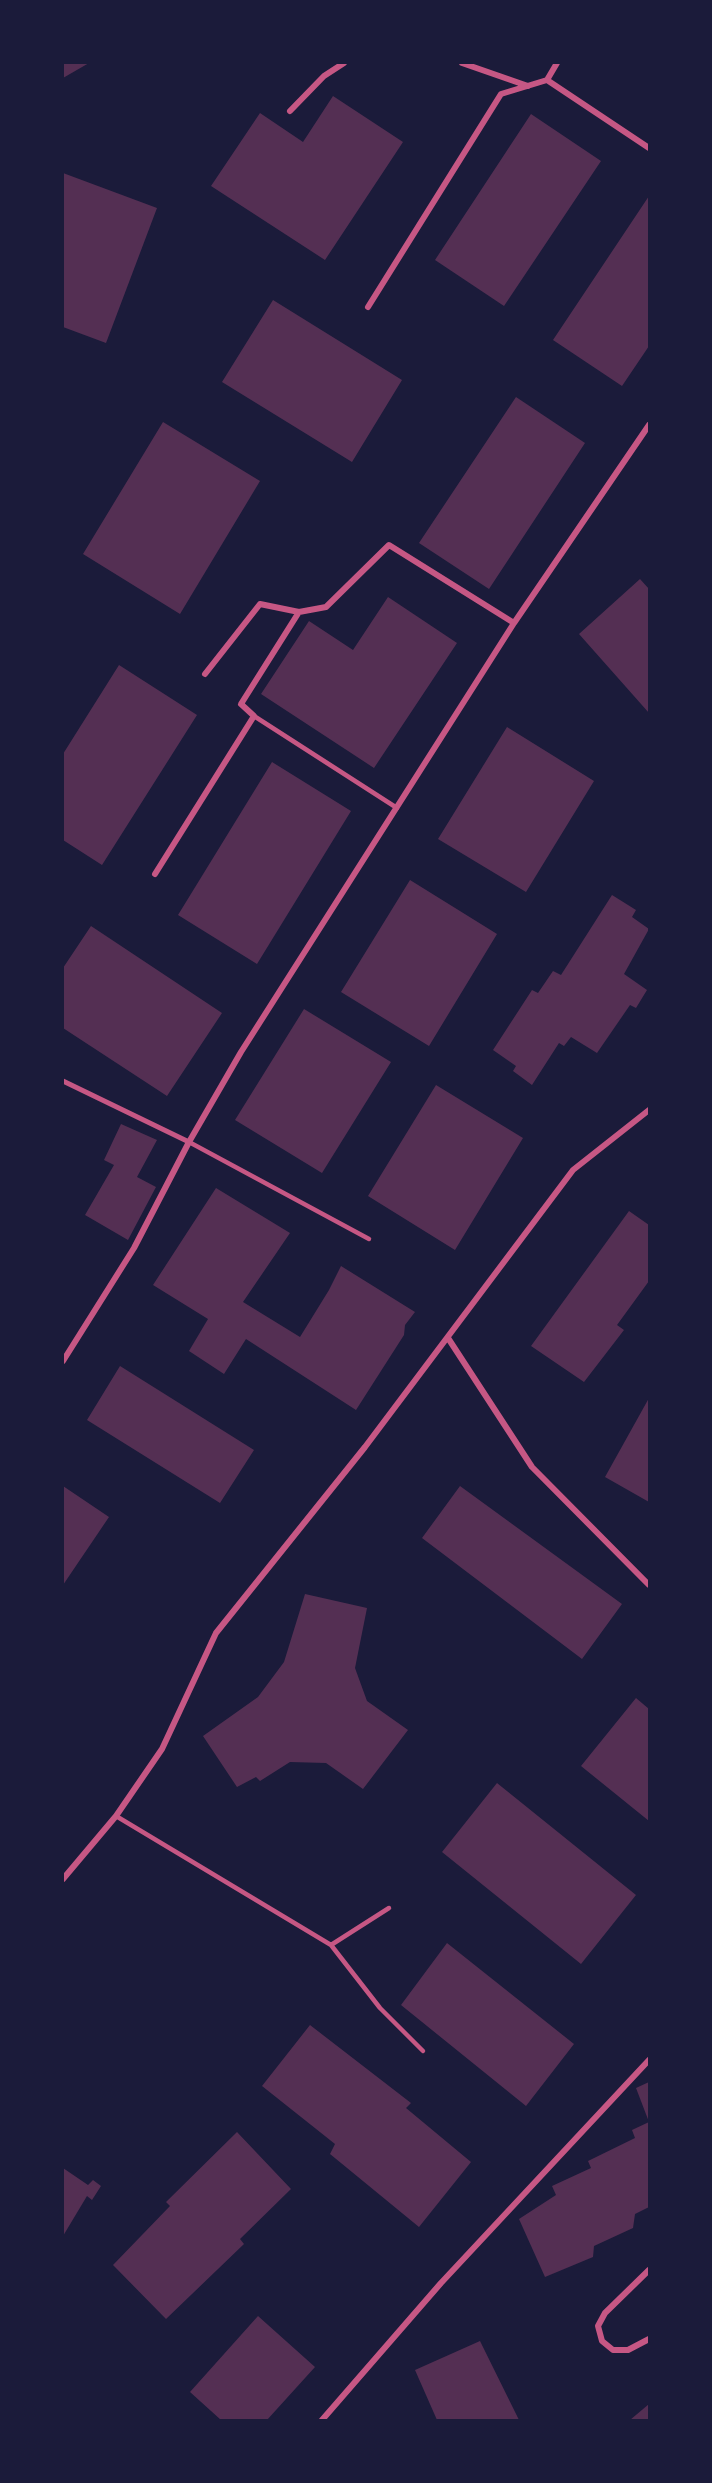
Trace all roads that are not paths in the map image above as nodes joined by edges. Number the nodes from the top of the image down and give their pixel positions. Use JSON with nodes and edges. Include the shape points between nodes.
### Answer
{"nodes":[{"id":1,"x":344,"y":63,"type":"edge"},
{"id":2,"x":462,"y":63,"type":"edge"},
{"id":3,"x":557,"y":63,"type":"edge"},
{"id":4,"x":547,"y":80,"type":"junction"},
{"id":5,"x":529,"y":86,"type":"junction"},
{"id":6,"x":290,"y":111,"type":"dead end"},
{"id":7,"x":649,"y":148,"type":"edge"},
{"id":8,"x":368,"y":307,"type":"dead end"},
{"id":9,"x":649,"y":425,"type":"edge"},
{"id":10,"x":299,"y":612,"type":"junction"},
{"id":11,"x":514,"y":623,"type":"junction"},
{"id":12,"x":205,"y":674,"type":"dead end"},
{"id":13,"x":254,"y":716,"type":"junction"},
{"id":14,"x":397,"y":808,"type":"junction"},
{"id":15,"x":155,"y":874,"type":"dead end"},
{"id":16,"x":63,"y":1081,"type":"edge"},
{"id":17,"x":649,"y":1110,"type":"edge"},
{"id":18,"x":189,"y":1142,"type":"junction"},
{"id":19,"x":369,"y":1239,"type":"dead end"},
{"id":20,"x":448,"y":1338,"type":"junction"},
{"id":21,"x":63,"y":1361,"type":"edge"},
{"id":22,"x":649,"y":1585,"type":"edge"},
{"id":23,"x":116,"y":1816,"type":"junction"},
{"id":24,"x":63,"y":1879,"type":"edge"},
{"id":25,"x":389,"y":1908,"type":"dead end"},
{"id":26,"x":331,"y":1945,"type":"junction"},
{"id":27,"x":423,"y":2051,"type":"dead end"},
{"id":28,"x":649,"y":2060,"type":"edge"},
{"id":29,"x":649,"y":2271,"type":"edge"},
{"id":30,"x":649,"y":2339,"type":"edge"},
{"id":31,"x":322,"y":2420,"type":"edge"}],
"edges":[{"from":1,"to":6,"type":"street","via":[[324,75]]},
{"from":2,"to":5,"type":"street"},
{"from":3,"to":4,"type":"street"},
{"from":4,"to":5,"type":"street"},
{"from":4,"to":7,"type":"street"},
{"from":5,"to":8,"type":"street","via":[[501,94]]},
{"from":9,"to":11,"type":"street"},
{"from":10,"to":11,"type":"street","via":[[326,607],[389,545]]},
{"from":10,"to":12,"type":"street","via":[[260,604]]},
{"from":10,"to":13,"type":"street","via":[[241,704]]},
{"from":11,"to":14,"type":"street"},
{"from":13,"to":14,"type":"lane"},
{"from":13,"to":15,"type":"street"},
{"from":14,"to":18,"type":"street","via":[[241,1052]]},
{"from":16,"to":18,"type":"street"},
{"from":17,"to":20,"type":"street","via":[[573,1170]]},
{"from":18,"to":19,"type":"lane"},
{"from":18,"to":21,"type":"street","via":[[134,1248]]},
{"from":20,"to":22,"type":"street","via":[[532,1467]]},
{"from":20,"to":23,"type":"street","via":[[216,1633],[162,1749]]},
{"from":23,"to":24,"type":"street"},
{"from":23,"to":26,"type":"lane"},
{"from":25,"to":26,"type":"lane"},
{"from":26,"to":27,"type":"lane","via":[[380,2008]]},
{"from":28,"to":31,"type":"street","via":[[449,2274]]},
{"from":29,"to":30,"type":"street","via":[[605,2313],[598,2326],[602,2341],[613,2350],[628,2350]]}]}
